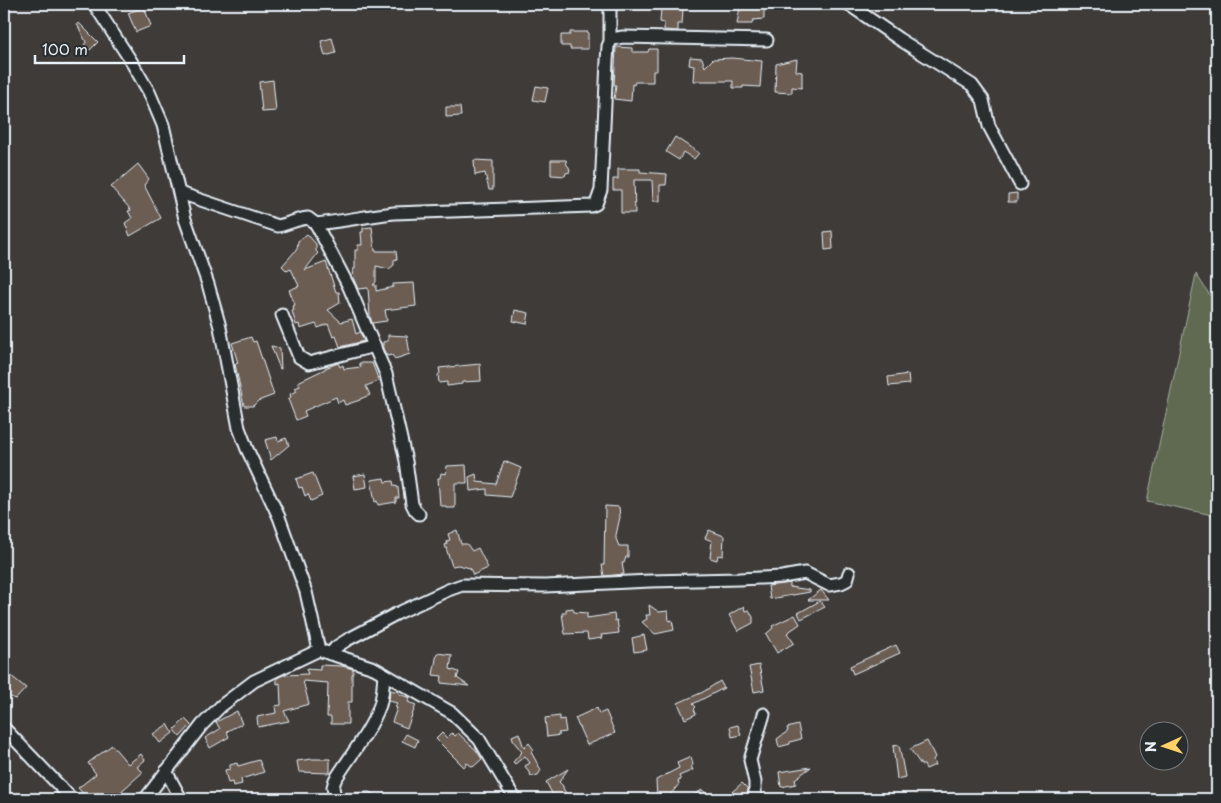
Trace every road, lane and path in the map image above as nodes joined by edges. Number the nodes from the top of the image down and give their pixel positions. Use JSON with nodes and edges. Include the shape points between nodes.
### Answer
{"nodes":[{"id":1,"x":94,"y":4,"type":"edge"},
{"id":2,"x":610,"y":4,"type":"edge"},
{"id":3,"x":848,"y":4,"type":"edge"},
{"id":4,"x":767,"y":40,"type":"dead end"},
{"id":5,"x":610,"y":42,"type":"junction"},
{"id":6,"x":1020,"y":184,"type":"dead end"},
{"id":7,"x":180,"y":193,"type":"junction"},
{"id":8,"x":316,"y":224,"type":"junction"},
{"id":9,"x":282,"y":315,"type":"dead end"},
{"id":10,"x":375,"y":346,"type":"junction"},
{"id":11,"x":419,"y":514,"type":"dead end"},
{"id":12,"x":849,"y":572,"type":"dead end"},
{"id":13,"x":319,"y":650,"type":"junction"},
{"id":14,"x":330,"y":654,"type":"junction"},
{"id":15,"x":384,"y":674,"type":"junction"},
{"id":16,"x":764,"y":714,"type":"dead end"},
{"id":17,"x":4,"y":728,"type":"edge"},
{"id":18,"x":166,"y":771,"type":"junction"},
{"id":19,"x":72,"y":799,"type":"edge"},
{"id":20,"x":145,"y":799,"type":"edge"},
{"id":21,"x":180,"y":799,"type":"edge"},
{"id":22,"x":335,"y":799,"type":"edge"},
{"id":23,"x":515,"y":799,"type":"edge"},
{"id":24,"x":755,"y":799,"type":"edge"}],
"edges":[{"from":1,"to":7,"type":"street","via":[[149,92],[163,125]]},
{"from":2,"to":5,"type":"street"},
{"from":3,"to":6,"type":"street","via":[[972,85],[983,100],[989,126]]},
{"from":4,"to":5,"type":"street","via":[[623,37]]},
{"from":5,"to":8,"type":"street","via":[[601,190],[596,204],[581,208],[394,213]]},
{"from":7,"to":8,"type":"street","via":[[278,226],[308,218]]},
{"from":7,"to":13,"type":"street","via":[[220,328],[239,428],[279,517],[306,592]]},
{"from":8,"to":10,"type":"street"},
{"from":9,"to":10,"type":"street","via":[[299,357],[310,363]]},
{"from":10,"to":11,"type":"street","via":[[392,396],[412,504]]},
{"from":12,"to":14,"type":"street","via":[[847,580],[829,585],[805,573],[782,577],[545,586],[462,585],[347,640]]},
{"from":13,"to":14,"type":"street"},
{"from":13,"to":18,"type":"street","via":[[239,691],[202,725]]},
{"from":14,"to":15,"type":"street"},
{"from":15,"to":22,"type":"street","via":[[380,705],[336,780],[333,787]]},
{"from":15,"to":23,"type":"street","via":[[463,722],[479,739]]},
{"from":16,"to":24,"type":"street","via":[[750,760]]},
{"from":17,"to":19,"type":"street"},
{"from":18,"to":20,"type":"street"},
{"from":18,"to":21,"type":"street"}]}
